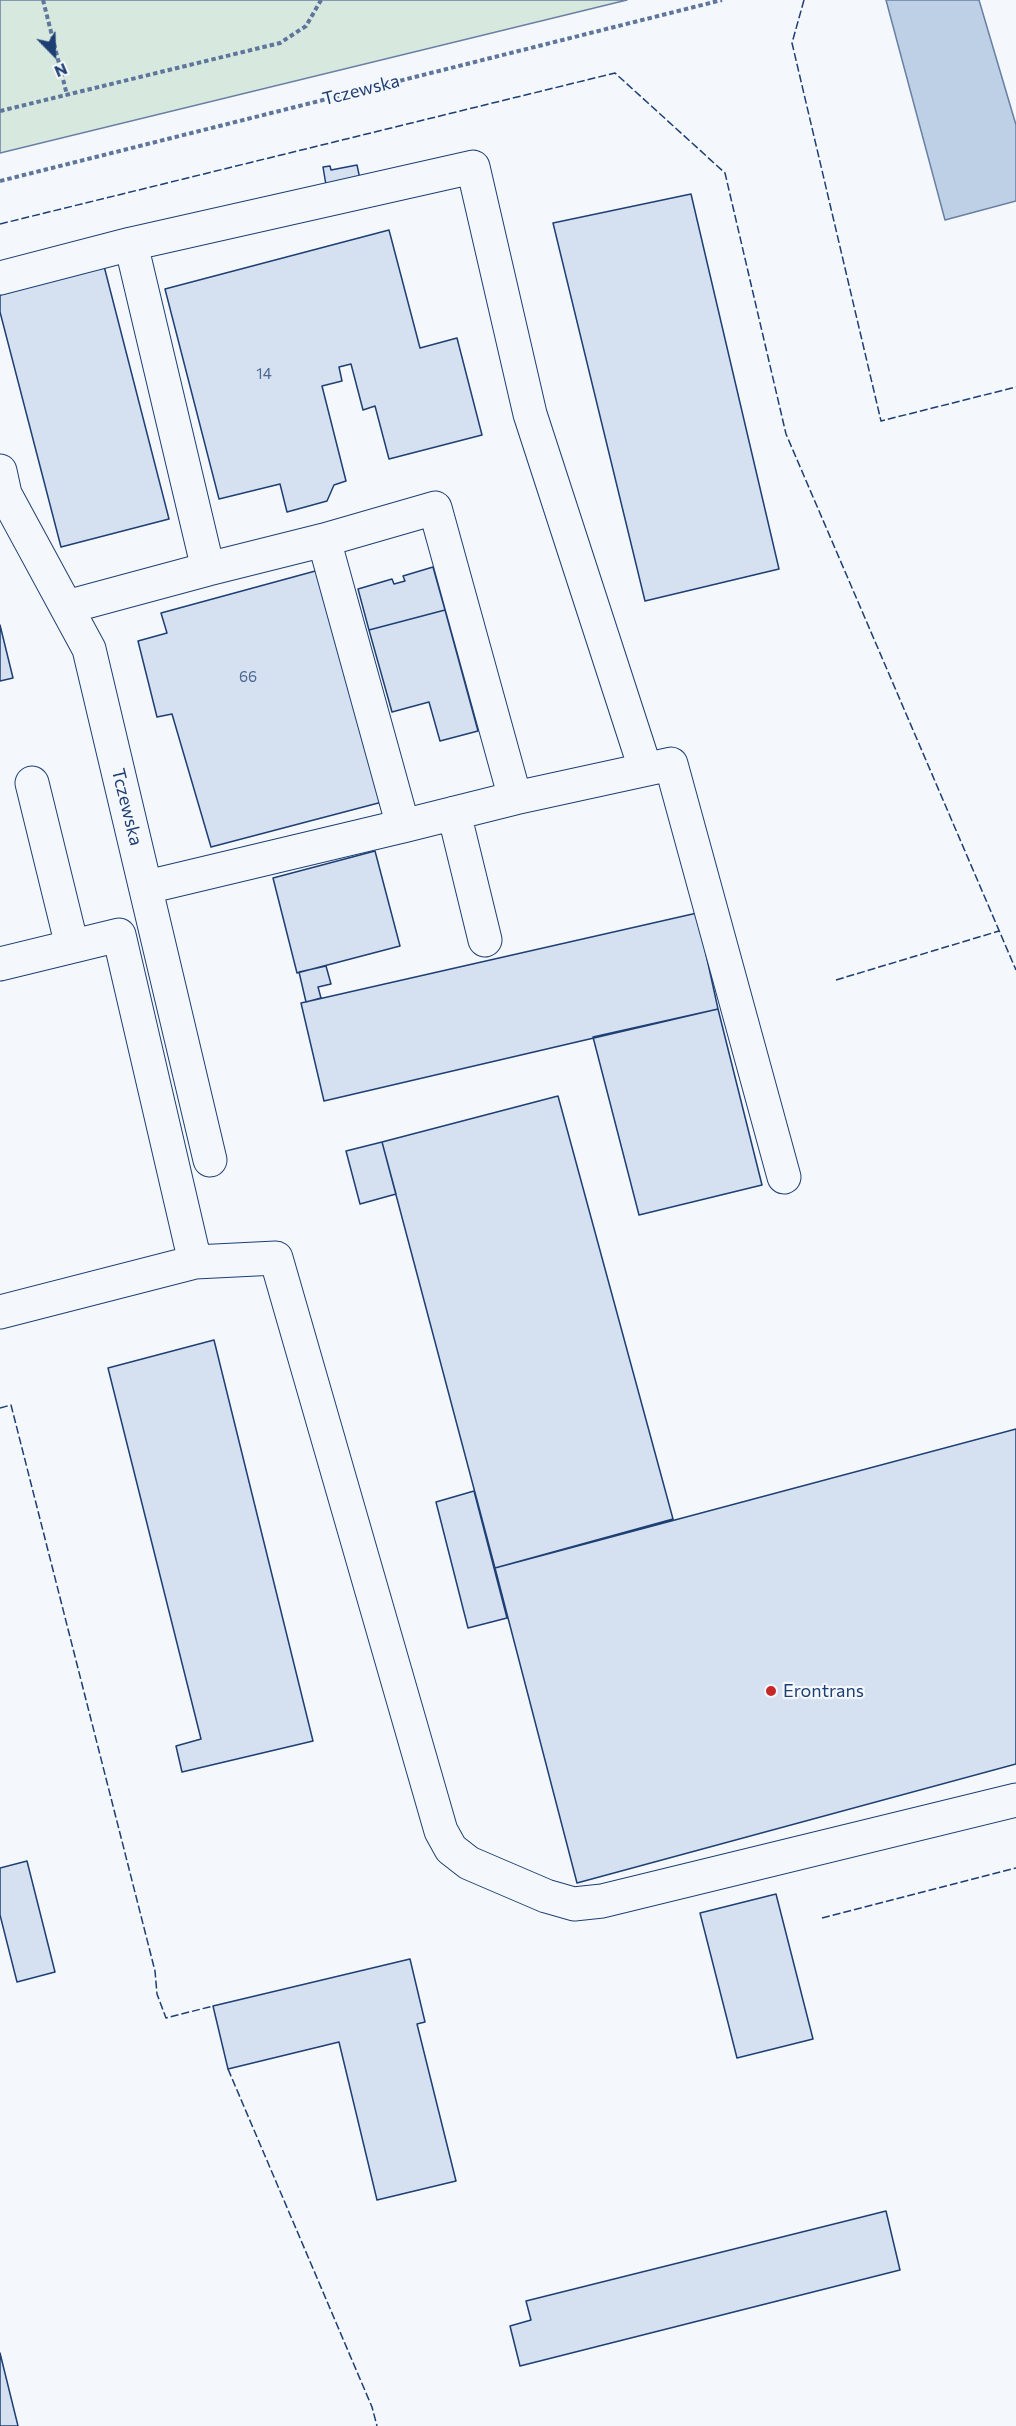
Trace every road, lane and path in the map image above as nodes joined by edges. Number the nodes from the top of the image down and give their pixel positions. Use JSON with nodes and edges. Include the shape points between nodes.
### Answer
{"nodes":[{"id":1,"x":43,"y":0,"type":"edge"},
{"id":2,"x":321,"y":0,"type":"edge"},
{"id":3,"x":722,"y":0,"type":"edge"},
{"id":4,"x":67,"y":95,"type":"junction"},
{"id":5,"x":0,"y":111,"type":"edge"},
{"id":6,"x":0,"y":181,"type":"edge"},
{"id":7,"x":131,"y":244,"type":"junction"},
{"id":8,"x":0,"y":278,"type":"edge"},
{"id":9,"x":0,"y":471,"type":"edge"},
{"id":10,"x":324,"y":540,"type":"junction"},
{"id":11,"x":208,"y":569,"type":"junction"},
{"id":12,"x":67,"y":607,"type":"junction"},
{"id":13,"x":645,"y":768,"type":"junction"},
{"id":14,"x":32,"y":783,"type":"dead end"},
{"id":15,"x":515,"y":798,"type":"junction"},
{"id":16,"x":454,"y":813,"type":"junction"},
{"id":17,"x":403,"y":826,"type":"junction"},
{"id":18,"x":147,"y":887,"type":"junction"},
{"id":19,"x":485,"y":940,"type":"dead end"},
{"id":20,"x":72,"y":946,"type":"junction"},
{"id":21,"x":0,"y":964,"type":"edge"},
{"id":22,"x":210,"y":1160,"type":"dead end"},
{"id":23,"x":784,"y":1177,"type":"dead end"},
{"id":24,"x":195,"y":1262,"type":"junction"},
{"id":25,"x":0,"y":1312,"type":"edge"},
{"id":26,"x":1016,"y":1800,"type":"edge"}],
"edges":[{"from":1,"to":4,"type":"path"},
{"from":2,"to":4,"type":"path","via":[[306,26],[280,43]]},
{"from":3,"to":6,"type":"path","name":"Tczewska"},
{"from":4,"to":5,"type":"path"},
{"from":7,"to":8,"type":"street"},
{"from":7,"to":11,"type":"street"},
{"from":7,"to":13,"type":"street","via":[[473,167],[530,414]]},
{"from":9,"to":12,"type":"street","name":"Tczewska","via":[[5,494]]},
{"from":10,"to":11,"type":"street"},
{"from":10,"to":15,"type":"street","via":[[435,508]]},
{"from":10,"to":17,"type":"street"},
{"from":11,"to":12,"type":"street"},
{"from":12,"to":18,"type":"street","name":"Tczewska","via":[[89,649]]},
{"from":13,"to":15,"type":"street"},
{"from":13,"to":23,"type":"street","via":[[670,764]]},
{"from":14,"to":20,"type":"street"},
{"from":15,"to":16,"type":"street"},
{"from":16,"to":17,"type":"street"},
{"from":16,"to":19,"type":"street"},
{"from":17,"to":18,"type":"street"},
{"from":18,"to":22,"type":"street","name":"Tczewska"},
{"from":20,"to":21,"type":"street"},
{"from":20,"to":24,"type":"street","via":[[118,934]]},
{"from":24,"to":25,"type":"street"},
{"from":24,"to":26,"type":"street","via":[[276,1258],[441,1831],[451,1849],[469,1863],[573,1904],[602,1901]]}]}
